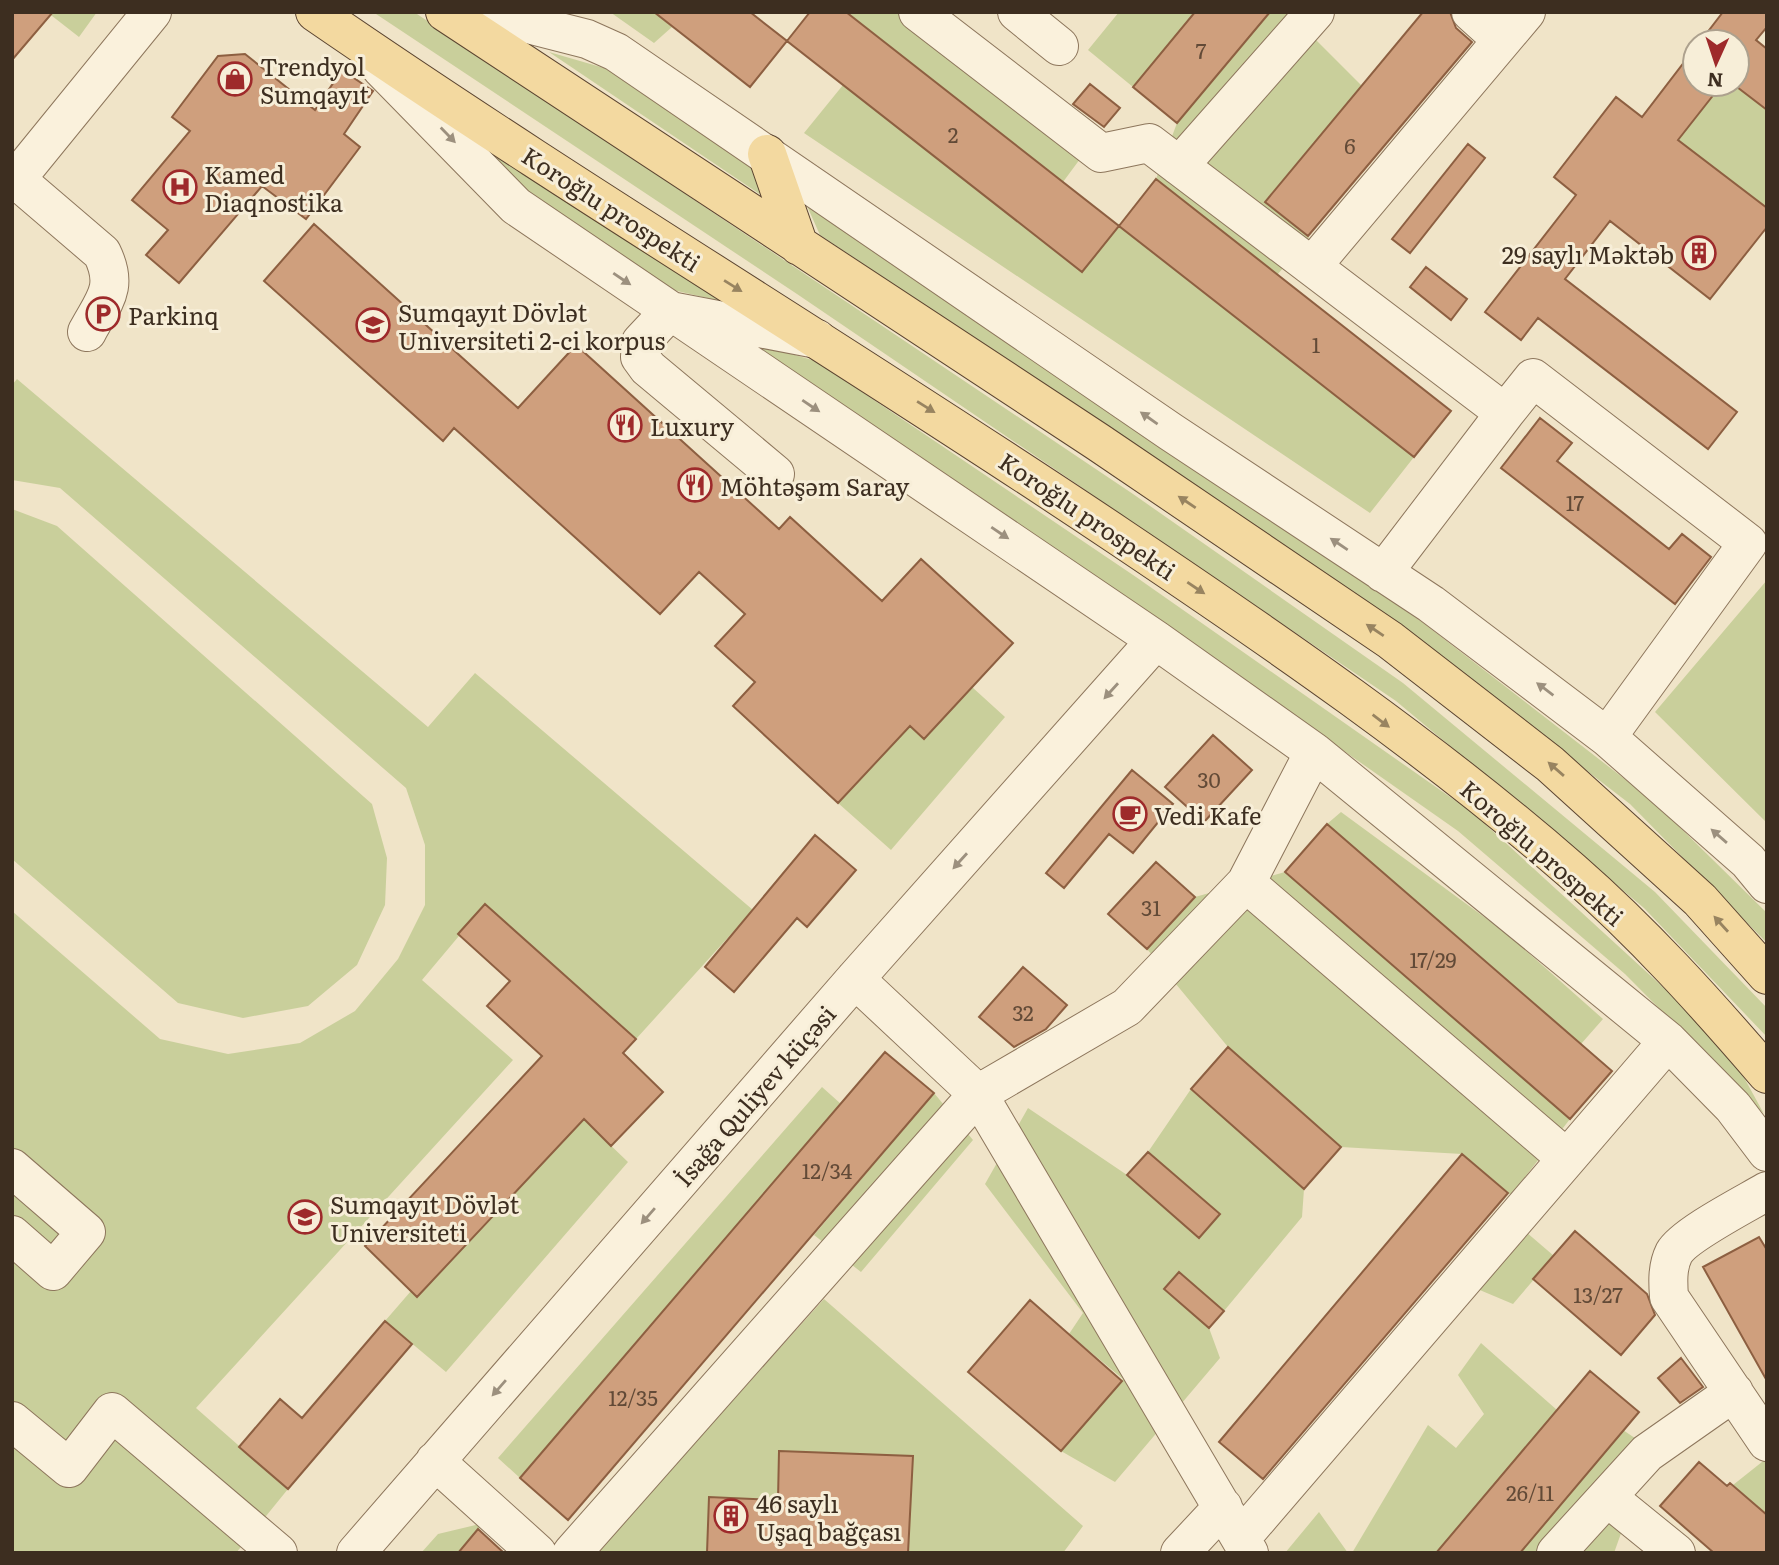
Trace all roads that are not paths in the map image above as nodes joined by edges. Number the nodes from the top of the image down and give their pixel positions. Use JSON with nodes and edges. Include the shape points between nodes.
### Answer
{"nodes":[{"id":1,"x":152,"y":12,"type":"edge"},
{"id":2,"x":315,"y":12,"type":"edge"},
{"id":3,"x":445,"y":12,"type":"edge"},
{"id":4,"x":481,"y":12,"type":"edge"},
{"id":5,"x":1017,"y":12,"type":"edge"},
{"id":6,"x":1315,"y":12,"type":"edge"},
{"id":7,"x":1471,"y":12,"type":"edge"},
{"id":8,"x":941,"y":19,"type":"edge"},
{"id":9,"x":1514,"y":26,"type":"edge"},
{"id":10,"x":347,"y":35,"type":"junction"},
{"id":11,"x":1059,"y":46,"type":"dead end"},
{"id":12,"x":767,"y":154,"type":"junction"},
{"id":13,"x":1179,"y":166,"type":"junction"},
{"id":14,"x":14,"y":180,"type":"edge"},
{"id":15,"x":799,"y":246,"type":"junction"},
{"id":16,"x":1313,"y":265,"type":"junction"},
{"id":17,"x":670,"y":311,"type":"junction"},
{"id":18,"x":87,"y":332,"type":"dead end"},
{"id":19,"x":819,"y":339,"type":"junction"},
{"id":20,"x":1505,"y":413,"type":"junction"},
{"id":21,"x":775,"y":474,"type":"dead end"},
{"id":22,"x":1383,"y":573,"type":"junction"},
{"id":23,"x":1156,"y":640,"type":"junction"},
{"id":24,"x":1607,"y":737,"type":"junction"},
{"id":25,"x":1314,"y":752,"type":"junction"},
{"id":26,"x":1246,"y":883,"type":"junction"},
{"id":27,"x":1767,"y":884,"type":"edge"},
{"id":28,"x":1767,"y":975,"type":"edge"},
{"id":29,"x":855,"y":979,"type":"junction"},
{"id":30,"x":1668,"y":1041,"type":"junction"},
{"id":31,"x":1767,"y":1074,"type":"edge"},
{"id":32,"x":978,"y":1094,"type":"junction"},
{"id":33,"x":1767,"y":1152,"type":"edge"},
{"id":34,"x":1566,"y":1158,"type":"junction"},
{"id":35,"x":12,"y":1168,"type":"edge"},
{"id":36,"x":1767,"y":1191,"type":"edge"},
{"id":37,"x":12,"y":1235,"type":"edge"},
{"id":38,"x":1734,"y":1392,"type":"junction"},
{"id":39,"x":12,"y":1421,"type":"edge"},
{"id":40,"x":1767,"y":1441,"type":"edge"},
{"id":41,"x":435,"y":1461,"type":"junction"},
{"id":42,"x":1607,"y":1497,"type":"junction"},
{"id":43,"x":1238,"y":1533,"type":"edge"},
{"id":44,"x":278,"y":1553,"type":"edge"},
{"id":45,"x":356,"y":1553,"type":"edge"},
{"id":46,"x":537,"y":1553,"type":"edge"},
{"id":47,"x":572,"y":1553,"type":"edge"},
{"id":48,"x":1180,"y":1553,"type":"edge"},
{"id":49,"x":1556,"y":1553,"type":"edge"},
{"id":50,"x":1676,"y":1553,"type":"edge"}],
"edges":[{"from":1,"to":14,"type":"street"},
{"from":2,"to":10,"type":"main road","name":"Koroğlu prospekti"},
{"from":3,"to":15,"type":"main road"},
{"from":4,"to":12,"type":"street","via":[[616,51]]},
{"from":5,"to":11,"type":"street"},
{"from":6,"to":13,"type":"street"},
{"from":7,"to":9,"type":"street"},
{"from":8,"to":13,"type":"street","via":[[1101,153],[1149,143]]},
{"from":9,"to":16,"type":"street"},
{"from":10,"to":17,"type":"street","one_way":true,"via":[[516,206]]},
{"from":10,"to":19,"type":"main road","name":"Koroğlu prospekti","one_way":true},
{"from":12,"to":15,"type":"main road"},
{"from":22,"to":12,"type":"street","one_way":true},
{"from":13,"to":16,"type":"street"},
{"from":14,"to":18,"type":"street","via":[[102,253],[111,288]]},
{"from":28,"to":15,"type":"main road","one_way":true,"via":[[1700,900],[1550,764],[1390,639]]},
{"from":16,"to":20,"type":"street"},
{"from":17,"to":19,"type":"street"},
{"from":17,"to":21,"type":"street","via":[[641,342],[640,357]]},
{"from":17,"to":23,"type":"street","one_way":true},
{"from":19,"to":31,"type":"main road","name":"Koroğlu prospekti","one_way":true,"via":[[1260,631],[1486,800],[1575,874],[1691,986]]},
{"from":20,"to":22,"type":"street"},
{"from":20,"to":24,"type":"street","via":[[1533,378],[1748,543]]},
{"from":24,"to":22,"type":"street","one_way":true},
{"from":23,"to":25,"type":"street"},
{"from":23,"to":29,"type":"street","name":"İsağa Quliyev küçəsi","one_way":true},
{"from":27,"to":24,"type":"street","one_way":true,"via":[[1748,861]]},
{"from":25,"to":26,"type":"street"},
{"from":25,"to":30,"type":"street"},
{"from":26,"to":32,"type":"street","via":[[1127,1007]]},
{"from":26,"to":34,"type":"street"},
{"from":29,"to":32,"type":"street"},
{"from":29,"to":41,"type":"street","name":"İsağa Quliyev küçəsi","one_way":true},
{"from":30,"to":33,"type":"street","via":[[1733,1107]]},
{"from":30,"to":34,"type":"street"},
{"from":32,"to":43,"type":"street"},
{"from":32,"to":47,"type":"street"},
{"from":34,"to":43,"type":"street"},
{"from":35,"to":37,"type":"street","via":[[86,1232],[53,1270]]},
{"from":36,"to":38,"type":"street","via":[[1686,1240],[1674,1252],[1668,1275],[1669,1297]]},
{"from":38,"to":40,"type":"street"},
{"from":38,"to":42,"type":"street","via":[[1647,1453]]},
{"from":39,"to":44,"type":"street","via":[[69,1468],[112,1412]]},
{"from":41,"to":45,"type":"street","name":"İsağa Quliyev küçəsi"},
{"from":41,"to":46,"type":"street"},
{"from":42,"to":49,"type":"street"},
{"from":42,"to":50,"type":"street"},
{"from":43,"to":48,"type":"street"}]}
